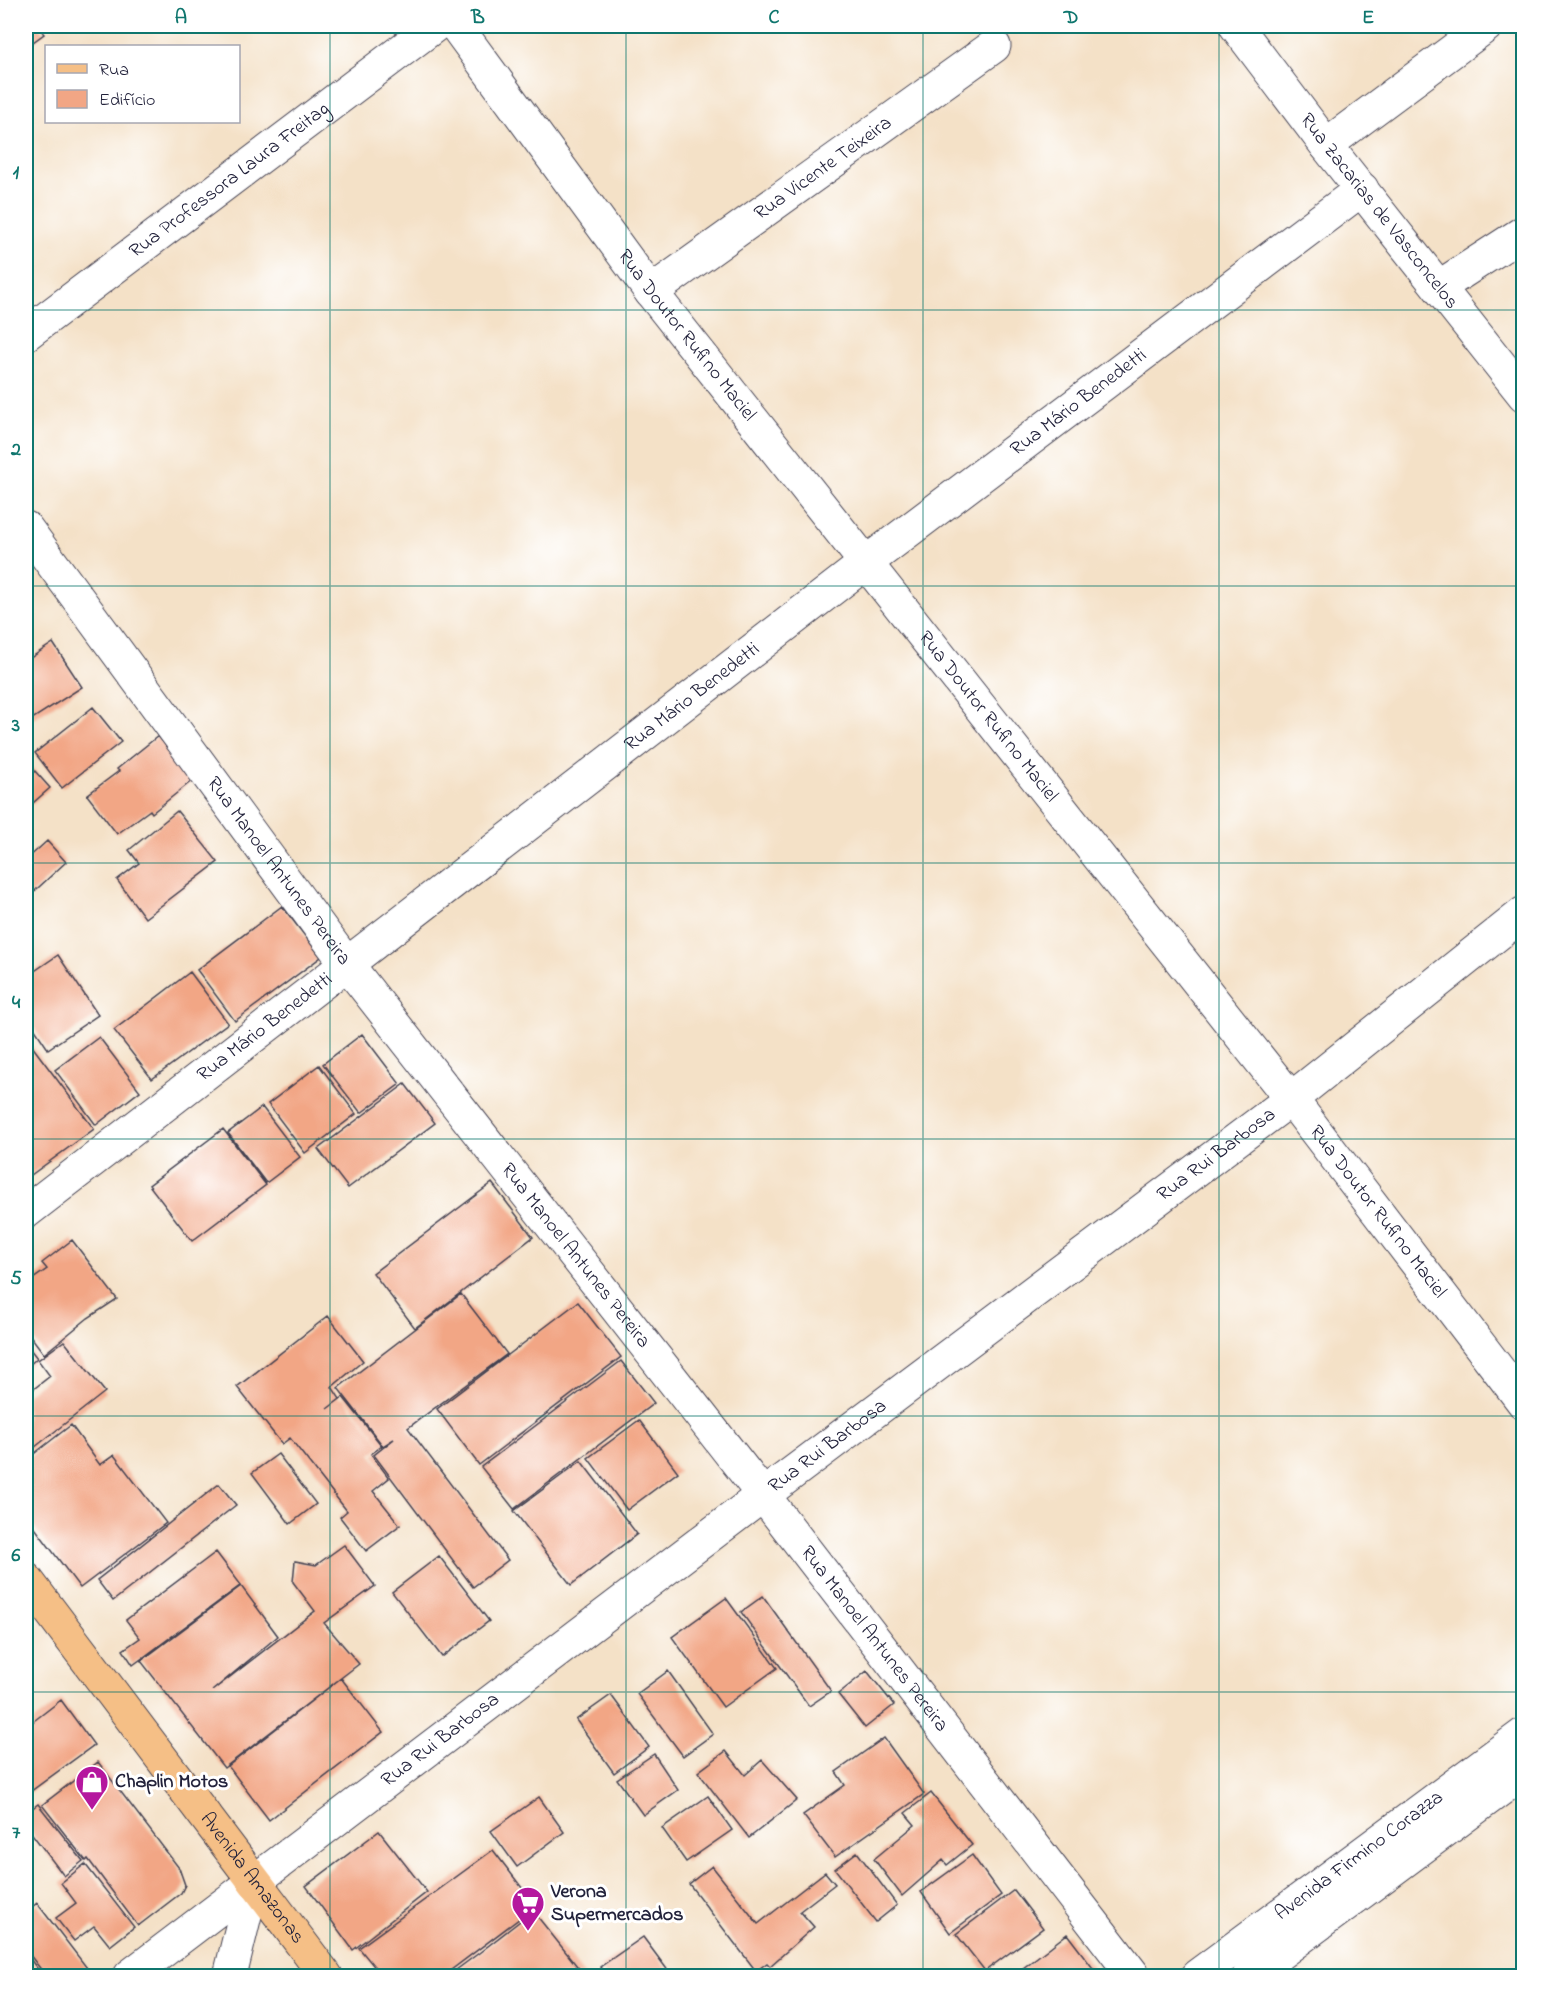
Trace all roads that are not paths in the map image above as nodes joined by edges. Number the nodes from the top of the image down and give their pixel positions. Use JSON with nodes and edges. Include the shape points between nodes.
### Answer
{"nodes":[{"id":1,"x":434,"y":26,"type":"edge"},
{"id":2,"x":456,"y":26,"type":"edge"},
{"id":3,"x":1236,"y":26,"type":"edge"},
{"id":4,"x":1486,"y":26,"type":"edge"},
{"id":5,"x":994,"y":46,"type":"dead end"},
{"id":6,"x":1326,"y":145,"type":"junction"},
{"id":7,"x":1362,"y":189,"type":"junction"},
{"id":8,"x":1524,"y":232,"type":"edge"},
{"id":9,"x":1439,"y":287,"type":"junction"},
{"id":10,"x":651,"y":292,"type":"junction"},
{"id":11,"x":26,"y":334,"type":"edge"},
{"id":12,"x":1524,"y":395,"type":"edge"},
{"id":13,"x":26,"y":528,"type":"edge"},
{"id":14,"x":867,"y":562,"type":"junction"},
{"id":15,"x":1524,"y":913,"type":"edge"},
{"id":16,"x":346,"y":963,"type":"junction"},
{"id":17,"x":1291,"y":1099,"type":"junction"},
{"id":18,"x":26,"y":1212,"type":"edge"},
{"id":19,"x":1524,"y":1403,"type":"edge"},
{"id":20,"x":763,"y":1495,"type":"junction"},
{"id":21,"x":26,"y":1579,"type":"edge"},
{"id":22,"x":1524,"y":1734,"type":"edge"},
{"id":23,"x":1524,"y":1772,"type":"edge"},
{"id":24,"x":254,"y":1882,"type":"junction"},
{"id":25,"x":130,"y":1977,"type":"edge"},
{"id":26,"x":230,"y":1977,"type":"edge"},
{"id":27,"x":326,"y":1977,"type":"edge"},
{"id":28,"x":1134,"y":1977,"type":"edge"},
{"id":29,"x":1197,"y":1977,"type":"edge"},
{"id":30,"x":1249,"y":1977,"type":"edge"}],
"edges":[{"from":1,"to":11,"type":"street","name":"Rua Professora Laura Freitag"},
{"from":2,"to":10,"type":"street","name":"Rua Doutor Rufino Maciel"},
{"from":3,"to":6,"type":"street","name":"Rua Zacarias de Vasconcelos"},
{"from":4,"to":6,"type":"street"},
{"from":5,"to":10,"type":"street","name":"Rua Vicente Teixeira"},
{"from":6,"to":7,"type":"street","name":"Rua Zacarias de Vasconcelos"},
{"from":7,"to":9,"type":"street","name":"Rua Zacarias de Vasconcelos"},
{"from":7,"to":14,"type":"street","name":"Rua Mário Benedetti"},
{"from":8,"to":9,"type":"street"},
{"from":9,"to":12,"type":"street","name":"Rua Zacarias de Vasconcelos"},
{"from":10,"to":14,"type":"street","name":"Rua Doutor Rufino Maciel"},
{"from":13,"to":16,"type":"street","name":"Rua Manoel Antunes Pereira"},
{"from":14,"to":16,"type":"street","name":"Rua Mário Benedetti"},
{"from":14,"to":17,"type":"street","name":"Rua Doutor Rufino Maciel"},
{"from":15,"to":17,"type":"street","name":"Rua Rui Barbosa"},
{"from":16,"to":18,"type":"street","name":"Rua Mário Benedetti"},
{"from":16,"to":20,"type":"street","name":"Rua Manoel Antunes Pereira"},
{"from":17,"to":19,"type":"street","name":"Rua Doutor Rufino Maciel"},
{"from":17,"to":20,"type":"street","name":"Rua Rui Barbosa"},
{"from":20,"to":24,"type":"street","name":"Rua Rui Barbosa"},
{"from":20,"to":28,"type":"street","name":"Rua Manoel Antunes Pereira"},
{"from":21,"to":24,"type":"main road","name":"Avenida Amazonas"},
{"from":22,"to":29,"type":"street","name":"Avenida Firmino Corazza"},
{"from":23,"to":30,"type":"street","name":"Avenida Firmino Corazza"},
{"from":24,"to":25,"type":"street","name":"Rua Rui Barbosa"},
{"from":24,"to":26,"type":"street"},
{"from":24,"to":27,"type":"main road","name":"Avenida Amazonas"}]}
